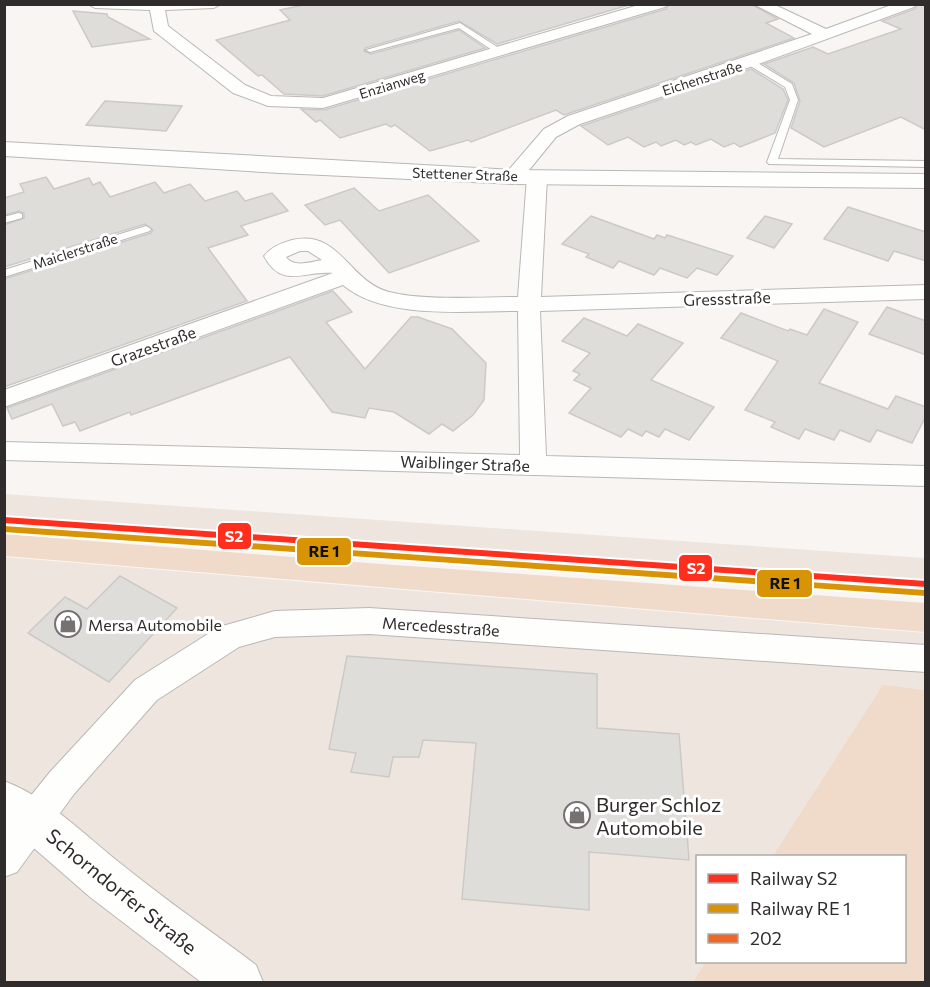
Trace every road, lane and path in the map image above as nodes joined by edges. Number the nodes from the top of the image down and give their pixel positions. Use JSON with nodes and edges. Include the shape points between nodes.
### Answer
{"nodes":[{"id":1,"x":95,"y":4,"type":"edge"},
{"id":2,"x":214,"y":4,"type":"edge"},
{"id":3,"x":660,"y":4,"type":"edge"},
{"id":4,"x":760,"y":4,"type":"edge"},
{"id":5,"x":909,"y":4,"type":"edge"},
{"id":6,"x":158,"y":5,"type":"edge"},
{"id":7,"x":826,"y":35,"type":"junction"},
{"id":8,"x":370,"y":50,"type":"dead end"},
{"id":9,"x":501,"y":52,"type":"junction"},
{"id":10,"x":750,"y":62,"type":"junction"},
{"id":11,"x":4,"y":148,"type":"edge"},
{"id":12,"x":926,"y":164,"type":"edge"},
{"id":13,"x":513,"y":177,"type":"junction"},
{"id":14,"x":537,"y":177,"type":"junction"},
{"id":15,"x":926,"y":181,"type":"edge"},
{"id":16,"x":18,"y":216,"type":"dead end"},
{"id":17,"x":4,"y":220,"type":"edge"},
{"id":18,"x":146,"y":229,"type":"dead end"},
{"id":19,"x":343,"y":272,"type":"junction"},
{"id":20,"x":4,"y":274,"type":"edge"},
{"id":21,"x":926,"y":292,"type":"edge"},
{"id":22,"x":301,"y":293,"type":"junction"},
{"id":23,"x":529,"y":305,"type":"junction"},
{"id":24,"x":4,"y":399,"type":"edge"},
{"id":25,"x":4,"y":452,"type":"edge"},
{"id":26,"x":533,"y":465,"type":"junction"},
{"id":27,"x":926,"y":476,"type":"edge"},
{"id":28,"x":926,"y":659,"type":"edge"},
{"id":29,"x":14,"y":819,"type":"edge"},
{"id":30,"x":4,"y":858,"type":"edge"},
{"id":31,"x":239,"y":982,"type":"edge"}],
"edges":[{"from":1,"to":6,"type":"street"},
{"from":2,"to":6,"type":"street"},
{"from":3,"to":9,"type":"street","name":"Enzianweg"},
{"from":4,"to":7,"type":"street"},
{"from":5,"to":7,"type":"street","name":"Eichenstraße"},
{"from":6,"to":9,"type":"street","name":"Enzianweg","via":[[160,28],[239,89],[268,101],[323,103]]},
{"from":7,"to":10,"type":"street","name":"Eichenstraße"},
{"from":8,"to":9,"type":"lane","via":[[460,25]]},
{"from":10,"to":12,"type":"lane","via":[[789,86],[794,99],[772,162]]},
{"from":10,"to":13,"type":"street","name":"Eichenstraße","via":[[574,120],[550,133]]},
{"from":11,"to":13,"type":"street","name":"Stettener Straße"},
{"from":13,"to":14,"type":"street","name":"Stettener Straße"},
{"from":14,"to":15,"type":"street","name":"Stettener Straße"},
{"from":14,"to":23,"type":"street"},
{"from":16,"to":17,"type":"lane"},
{"from":18,"to":20,"type":"lane","name":"Maiclerstraße"},
{"from":19,"to":22,"type":"street","name":"Grazestraße"},
{"from":19,"to":22,"type":"street","via":[[316,265],[293,271],[283,269]]},
{"from":19,"to":23,"type":"street","via":[[358,287],[381,297],[410,302]]},
{"from":21,"to":23,"type":"street","name":"Gressstraße"},
{"from":22,"to":24,"type":"street","name":"Grazestraße"},
{"from":23,"to":26,"type":"street"},
{"from":25,"to":26,"type":"street","name":"Waiblinger Straße"},
{"from":26,"to":27,"type":"street","name":"Waiblinger Straße"},
{"from":28,"to":29,"type":"street","name":"Mercedesstraße","via":[[369,621],[275,624],[230,636],[146,690],[62,783]]},
{"from":29,"to":30,"type":"street","name":"Mercedesstraße"},
{"from":29,"to":31,"type":"street","name":"Schorndorfer Straße","via":[[106,881]]}]}
